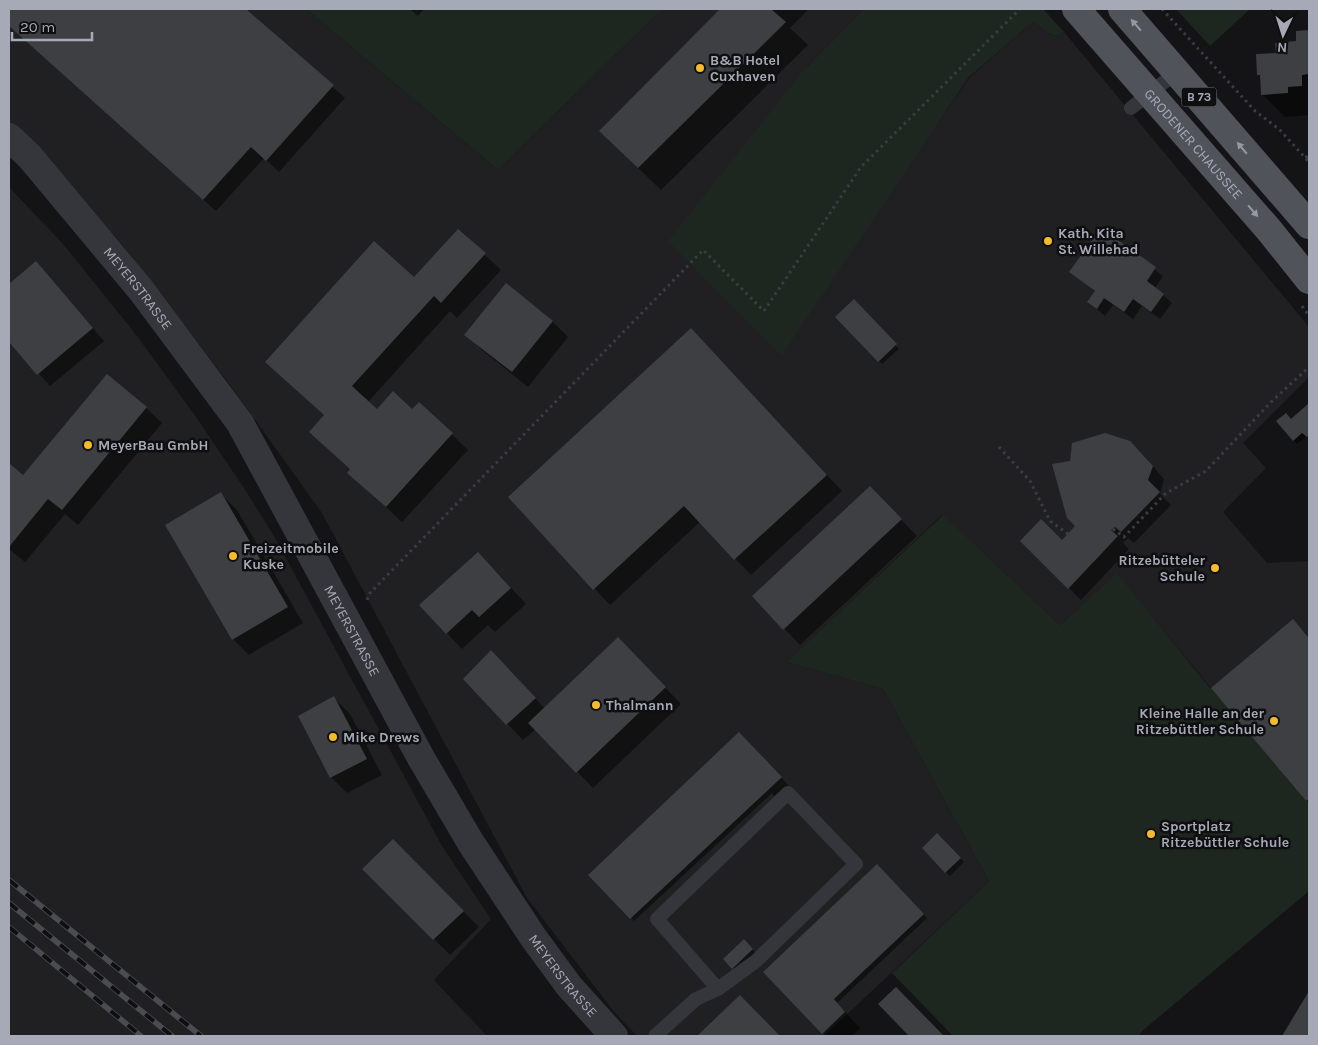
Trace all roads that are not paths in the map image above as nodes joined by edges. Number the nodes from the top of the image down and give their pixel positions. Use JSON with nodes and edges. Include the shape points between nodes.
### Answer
{"nodes":[{"id":1,"x":1076,"y":9,"type":"edge"},
{"id":2,"x":1122,"y":9,"type":"edge"},
{"id":3,"x":1177,"y":72,"type":"junction"},
{"id":4,"x":1141,"y":101,"type":"junction"},
{"id":5,"x":9,"y":138,"type":"edge"},
{"id":6,"x":1309,"y":225,"type":"edge"},
{"id":7,"x":1309,"y":280,"type":"edge"},
{"id":8,"x":718,"y":989,"type":"junction"},
{"id":9,"x":614,"y":1036,"type":"edge"},
{"id":10,"x":654,"y":1036,"type":"edge"}],
"edges":[{"from":1,"to":4,"type":"main road","name":"GRODENER CHAUSSEE","number":"B 73"},
{"from":3,"to":2,"type":"main road","number":"B 73","one_way":true},
{"from":3,"to":4,"type":"lane"},
{"from":6,"to":3,"type":"main road","number":"B 73","one_way":true},
{"from":4,"to":7,"type":"main road","name":"GRODENER CHAUSSEE","number":"B 73","one_way":true,"via":[[1269,230]]},
{"from":5,"to":9,"type":"street","name":"MEYERSTRASSE","via":[[30,157],[141,290],[240,423],[421,758],[471,843],[569,986]]},
{"from":8,"to":8,"type":"lane","via":[[756,961],[856,864],[788,792],[657,919]]},
{"from":8,"to":10,"type":"lane","via":[[696,999]]}]}
